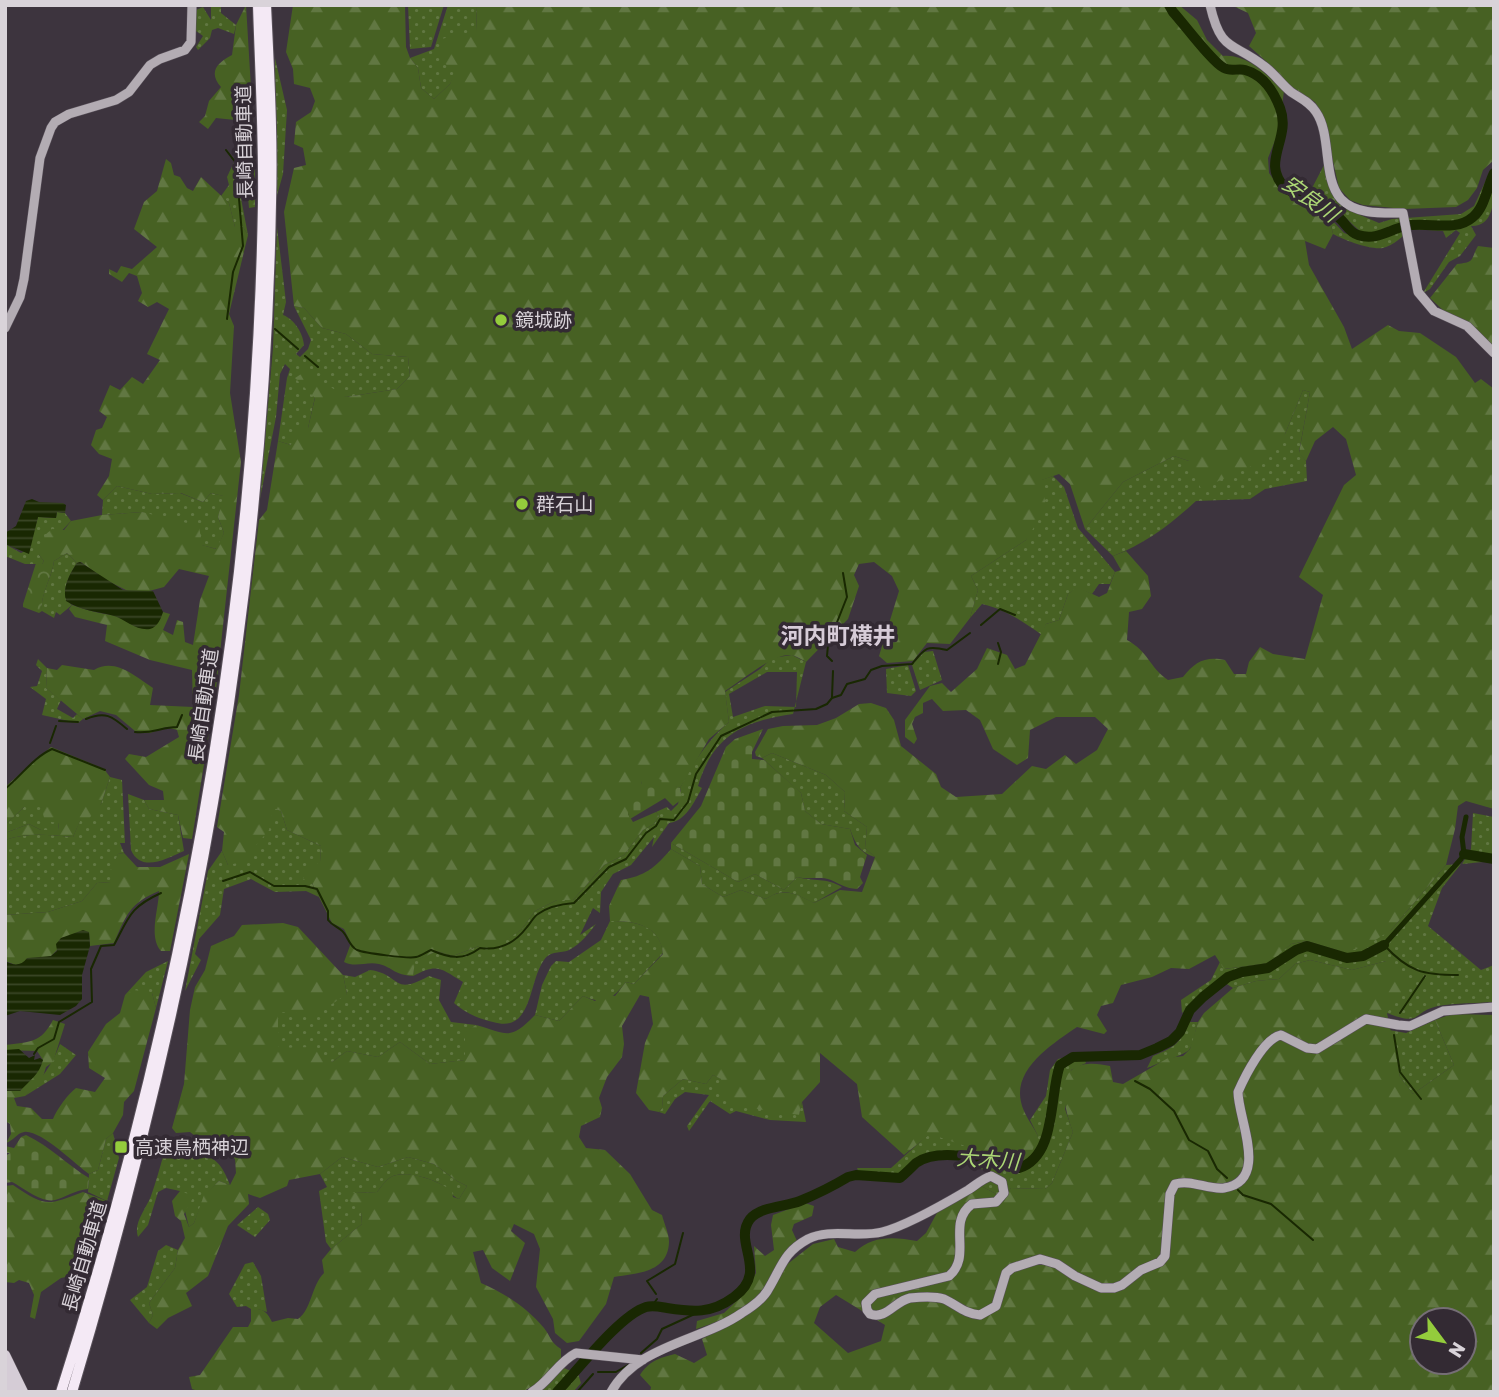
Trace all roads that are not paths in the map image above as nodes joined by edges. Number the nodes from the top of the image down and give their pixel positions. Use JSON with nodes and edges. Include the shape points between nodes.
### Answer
{"nodes":[{"id":1,"x":192,"y":5,"type":"edge"},
{"id":2,"x":258,"y":5,"type":"edge"},
{"id":3,"x":266,"y":5,"type":"edge"},
{"id":4,"x":1210,"y":5,"type":"edge"},
{"id":5,"x":5,"y":328,"type":"edge"},
{"id":6,"x":1494,"y":353,"type":"edge"},
{"id":7,"x":1494,"y":1007,"type":"edge"},
{"id":8,"x":92,"y":1308,"type":"junction"},
{"id":9,"x":6,"y":1356,"type":"edge"},
{"id":10,"x":643,"y":1360,"type":"junction"},
{"id":11,"x":11,"y":1382,"type":"edge"},
{"id":12,"x":23,"y":1392,"type":"edge"},
{"id":13,"x":61,"y":1392,"type":"edge"},
{"id":14,"x":72,"y":1392,"type":"edge"},
{"id":15,"x":532,"y":1392,"type":"edge"},
{"id":16,"x":611,"y":1392,"type":"edge"}],
"edges":[{"from":1,"to":5,"type":"main road","via":[[191,42],[185,50],[150,65],[129,92],[116,100],[69,114],[51,128],[40,158],[20,297]]},
{"from":2,"to":8,"type":"highway","name":"長崎自動車道","via":[[259,290],[254,404],[231,633],[184,924]]},
{"from":3,"to":8,"type":"highway","name":"長崎自動車道","via":[[271,130],[269,266],[254,510],[240,634],[192,925],[139,1154]]},
{"from":4,"to":6,"type":"main road","via":[[1219,34],[1227,43],[1267,68],[1318,113],[1333,183],[1342,200],[1357,209],[1403,213],[1422,299],[1434,311],[1466,326]]},
{"from":7,"to":10,"type":"main road","via":[[1443,1011],[1410,1026],[1366,1019],[1317,1049],[1280,1035],[1273,1037],[1238,1092],[1248,1143],[1245,1174],[1236,1184],[1222,1188],[1175,1184],[1170,1194],[1165,1256],[1122,1285],[1101,1288],[1040,1259],[1006,1273],[996,1306],[980,1315],[964,1312],[942,1298],[907,1299],[881,1315],[870,1314],[866,1303],[875,1294],[949,1276],[956,1270],[961,1252],[960,1216],[972,1204],[996,1202],[1004,1193],[1002,1182],[991,1176],[886,1231],[811,1237],[784,1258],[763,1297],[743,1312]]},
{"from":8,"to":13,"type":"highway","name":"長崎自動車道"},
{"from":8,"to":14,"type":"highway","name":"長崎自動車道"},
{"from":9,"to":11,"type":"main road"},
{"from":10,"to":15,"type":"main road","via":[[576,1353]]},
{"from":10,"to":16,"type":"main road"},
{"from":11,"to":12,"type":"main road"}]}
